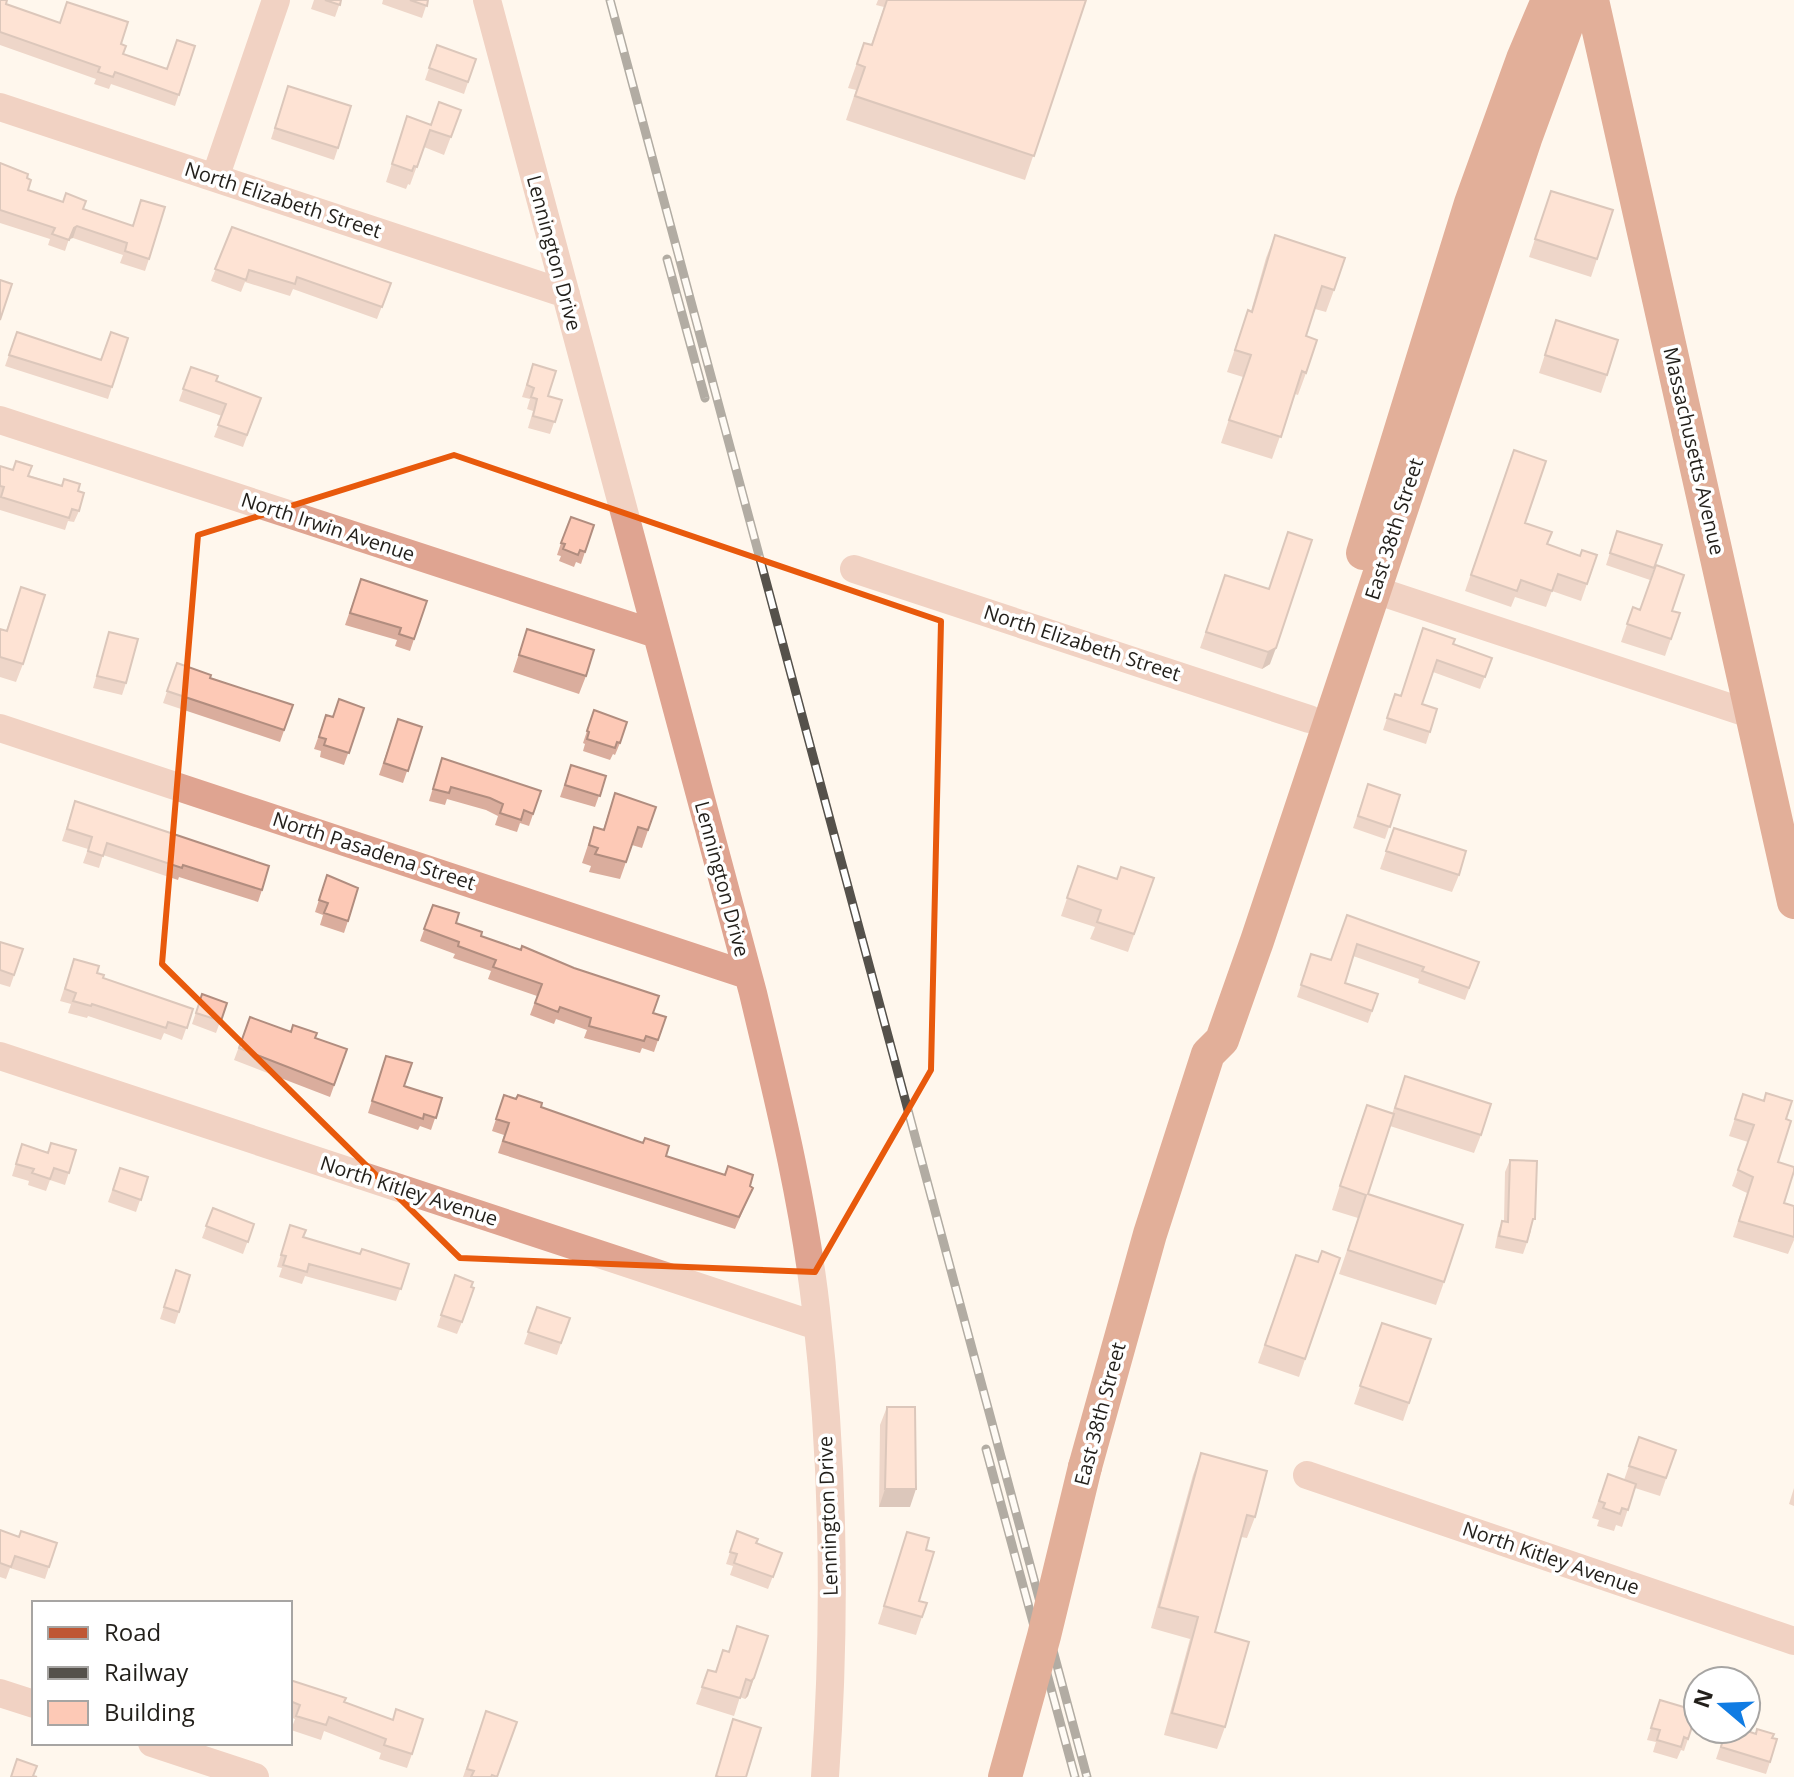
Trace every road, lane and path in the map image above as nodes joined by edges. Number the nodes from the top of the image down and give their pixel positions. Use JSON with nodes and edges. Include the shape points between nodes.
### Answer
{"nodes":[{"id":1,"x":276,"y":0,"type":"edge"},
{"id":2,"x":487,"y":0,"type":"edge"},
{"id":3,"x":1548,"y":0,"type":"edge"},
{"id":4,"x":1576,"y":0,"type":"edge"},
{"id":5,"x":1592,"y":0,"type":"edge"},
{"id":6,"x":0,"y":107,"type":"edge"},
{"id":7,"x":215,"y":178,"type":"junction"},
{"id":8,"x":566,"y":294,"type":"junction"},
{"id":9,"x":0,"y":420,"type":"edge"},
{"id":10,"x":854,"y":569,"type":"dead end"},
{"id":11,"x":1375,"y":590,"type":"junction"},
{"id":12,"x":656,"y":634,"type":"junction"},
{"id":13,"x":1753,"y":715,"type":"junction"},
{"id":14,"x":1309,"y":719,"type":"junction"},
{"id":15,"x":0,"y":728,"type":"edge"},
{"id":16,"x":1794,"y":902,"type":"edge"},
{"id":17,"x":747,"y":975,"type":"junction"},
{"id":18,"x":1208,"y":1054,"type":"junction"},
{"id":19,"x":0,"y":1056,"type":"edge"},
{"id":20,"x":817,"y":1326,"type":"junction"},
{"id":21,"x":1307,"y":1475,"type":"dead end"},
{"id":22,"x":1794,"y":1641,"type":"edge"},
{"id":23,"x":0,"y":1693,"type":"edge"},
{"id":24,"x":32,"y":1703,"type":"edge"},
{"id":25,"x":158,"y":1745,"type":"edge"},
{"id":26,"x":255,"y":1777,"type":"edge"},
{"id":27,"x":825,"y":1777,"type":"edge"},
{"id":28,"x":1005,"y":1777,"type":"edge"}],
"edges":[{"from":1,"to":7,"type":"street"},
{"from":2,"to":8,"type":"street","name":"Lennington Drive"},
{"from":3,"to":14,"type":"main road","name":"East 38th Street","via":[[1471,203]]},
{"from":4,"to":11,"type":"main road","name":"East 38th Street"},
{"from":5,"to":13,"type":"main road","name":"Massachusetts Avenue"},
{"from":6,"to":7,"type":"street","name":"North Elizabeth Street"},
{"from":7,"to":8,"type":"street","name":"North Elizabeth Street"},
{"from":8,"to":12,"type":"street","name":"Lennington Drive"},
{"from":9,"to":12,"type":"street","name":"North Irwin Avenue"},
{"from":10,"to":14,"type":"street","name":"North Elizabeth Street"},
{"from":11,"to":13,"type":"street"},
{"from":11,"to":18,"type":"main road","name":"East 38th Street","via":[[1222,1040]]},
{"from":12,"to":17,"type":"street","name":"Lennington Drive"},
{"from":13,"to":16,"type":"main road","name":"Massachusetts Avenue"},
{"from":14,"to":18,"type":"main road","name":"East 38th Street","via":[[1202,1035]]},
{"from":15,"to":17,"type":"street","name":"North Pasadena Street"},
{"from":17,"to":20,"type":"street","name":"Lennington Drive","via":[[789,1145]]},
{"from":18,"to":28,"type":"main road","name":"East 38th Street","bridge":true,"via":[[1150,1234]]},
{"from":19,"to":20,"type":"street","name":"North Kitley Avenue"},
{"from":20,"to":27,"type":"street","name":"Lennington Drive","via":[[830,1519]]},
{"from":21,"to":22,"type":"street","name":"North Kitley Avenue"},
{"from":23,"to":24,"type":"street"},
{"from":25,"to":26,"type":"street"}]}
